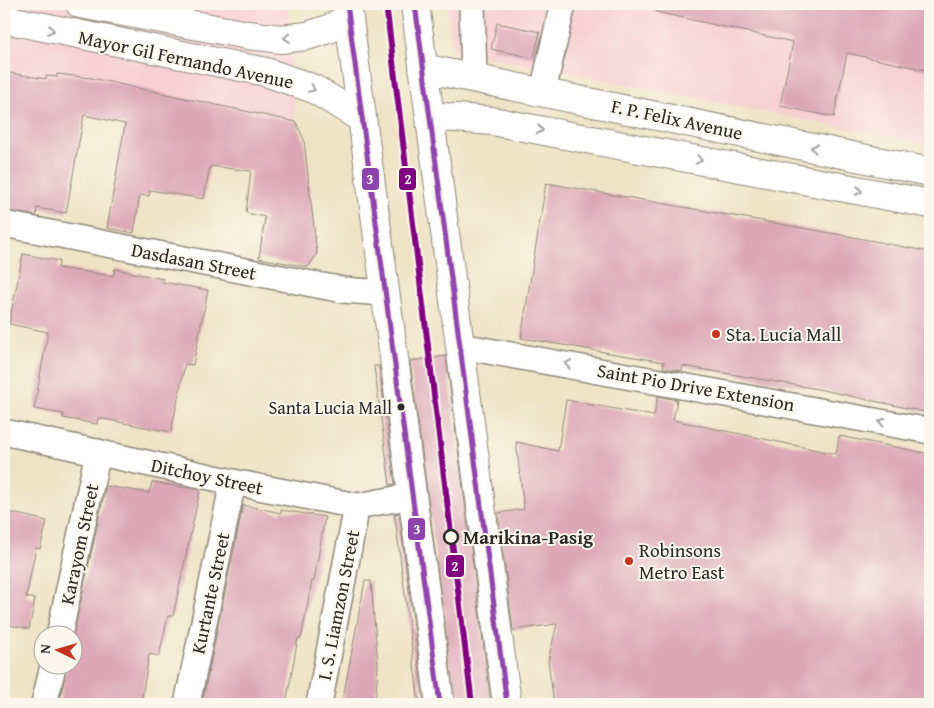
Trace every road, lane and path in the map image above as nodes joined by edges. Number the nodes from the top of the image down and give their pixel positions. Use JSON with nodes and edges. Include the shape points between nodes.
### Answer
{"nodes":[{"id":1,"x":80,"y":4,"type":"edge"},
{"id":2,"x":415,"y":4,"type":"edge"},
{"id":3,"x":472,"y":4,"type":"edge"},
{"id":4,"x":563,"y":4,"type":"edge"},
{"id":5,"x":348,"y":10,"type":"edge"},
{"id":6,"x":4,"y":19,"type":"edge"},
{"id":7,"x":423,"y":68,"type":"junction"},
{"id":8,"x":481,"y":79,"type":"junction"},
{"id":9,"x":543,"y":91,"type":"junction"},
{"id":10,"x":430,"y":116,"type":"junction"},
{"id":11,"x":361,"y":118,"type":"junction"},
{"id":12,"x":492,"y":121,"type":"junction"},
{"id":13,"x":930,"y":172,"type":"edge"},
{"id":14,"x":930,"y":204,"type":"edge"},
{"id":15,"x":4,"y":224,"type":"edge"},
{"id":16,"x":384,"y":293,"type":"junction"},
{"id":17,"x":461,"y":346,"type":"junction"},
{"id":18,"x":930,"y":431,"type":"edge"},
{"id":19,"x":4,"y":432,"type":"edge"},
{"id":20,"x":98,"y":452,"type":"junction"},
{"id":21,"x":233,"y":482,"type":"junction"},
{"id":22,"x":412,"y":496,"type":"junction"},
{"id":23,"x":357,"y":506,"type":"junction"},
{"id":24,"x":61,"y":626,"type":"edge"},
{"id":25,"x":51,"y":676,"type":"edge"},
{"id":26,"x":44,"y":704,"type":"edge"},
{"id":27,"x":186,"y":704,"type":"edge"},
{"id":28,"x":320,"y":704,"type":"edge"},
{"id":29,"x":440,"y":704,"type":"edge"},
{"id":30,"x":507,"y":704,"type":"edge"}],
"edges":[{"from":5,"to":1,"type":"main road","name":"Mayor Gil Fernando Avenue","one_way":true,"via":[[329,29],[281,39]]},
{"from":2,"to":7,"type":"main road"},
{"from":3,"to":8,"type":"street"},
{"from":4,"to":9,"type":"street"},
{"from":5,"to":11,"type":"main road"},
{"from":6,"to":11,"type":"main road","name":"Mayor Gil Fernando Avenue","one_way":true,"via":[[266,72],[314,89]]},
{"from":7,"to":8,"type":"main road","name":"F. P. Felix Avenue"},
{"from":7,"to":10,"type":"main road"},
{"from":8,"to":9,"type":"main road","name":"F. P. Felix Avenue"},
{"from":8,"to":12,"type":"main road","via":[[476,102],[481,114]]},
{"from":13,"to":9,"type":"main road","name":"F. P. Felix Avenue","one_way":true},
{"from":10,"to":12,"type":"main road","name":"F. P. Felix Avenue"},
{"from":10,"to":17,"type":"main road"},
{"from":11,"to":16,"type":"main road"},
{"from":12,"to":14,"type":"main road","name":"F. P. Felix Avenue","one_way":true},
{"from":15,"to":16,"type":"street","name":"Dasdasan Street","via":[[343,290]]},
{"from":16,"to":22,"type":"main road"},
{"from":18,"to":17,"type":"street","name":"Saint Pio Drive Extension","one_way":true},
{"from":17,"to":30,"type":"main road"},
{"from":19,"to":20,"type":"street","name":"Ditchoy Street"},
{"from":20,"to":21,"type":"street","name":"Ditchoy Street"},
{"from":20,"to":24,"type":"street","name":"Karayom Street"},
{"from":21,"to":23,"type":"street","name":"Ditchoy Street"},
{"from":21,"to":27,"type":"street","name":"Kurtante Street"},
{"from":22,"to":23,"type":"street","name":"Ditchoy Street"},
{"from":22,"to":29,"type":"main road"},
{"from":23,"to":28,"type":"street","name":"I. S. Liamzon Street"},
{"from":25,"to":26,"type":"street"}]}
